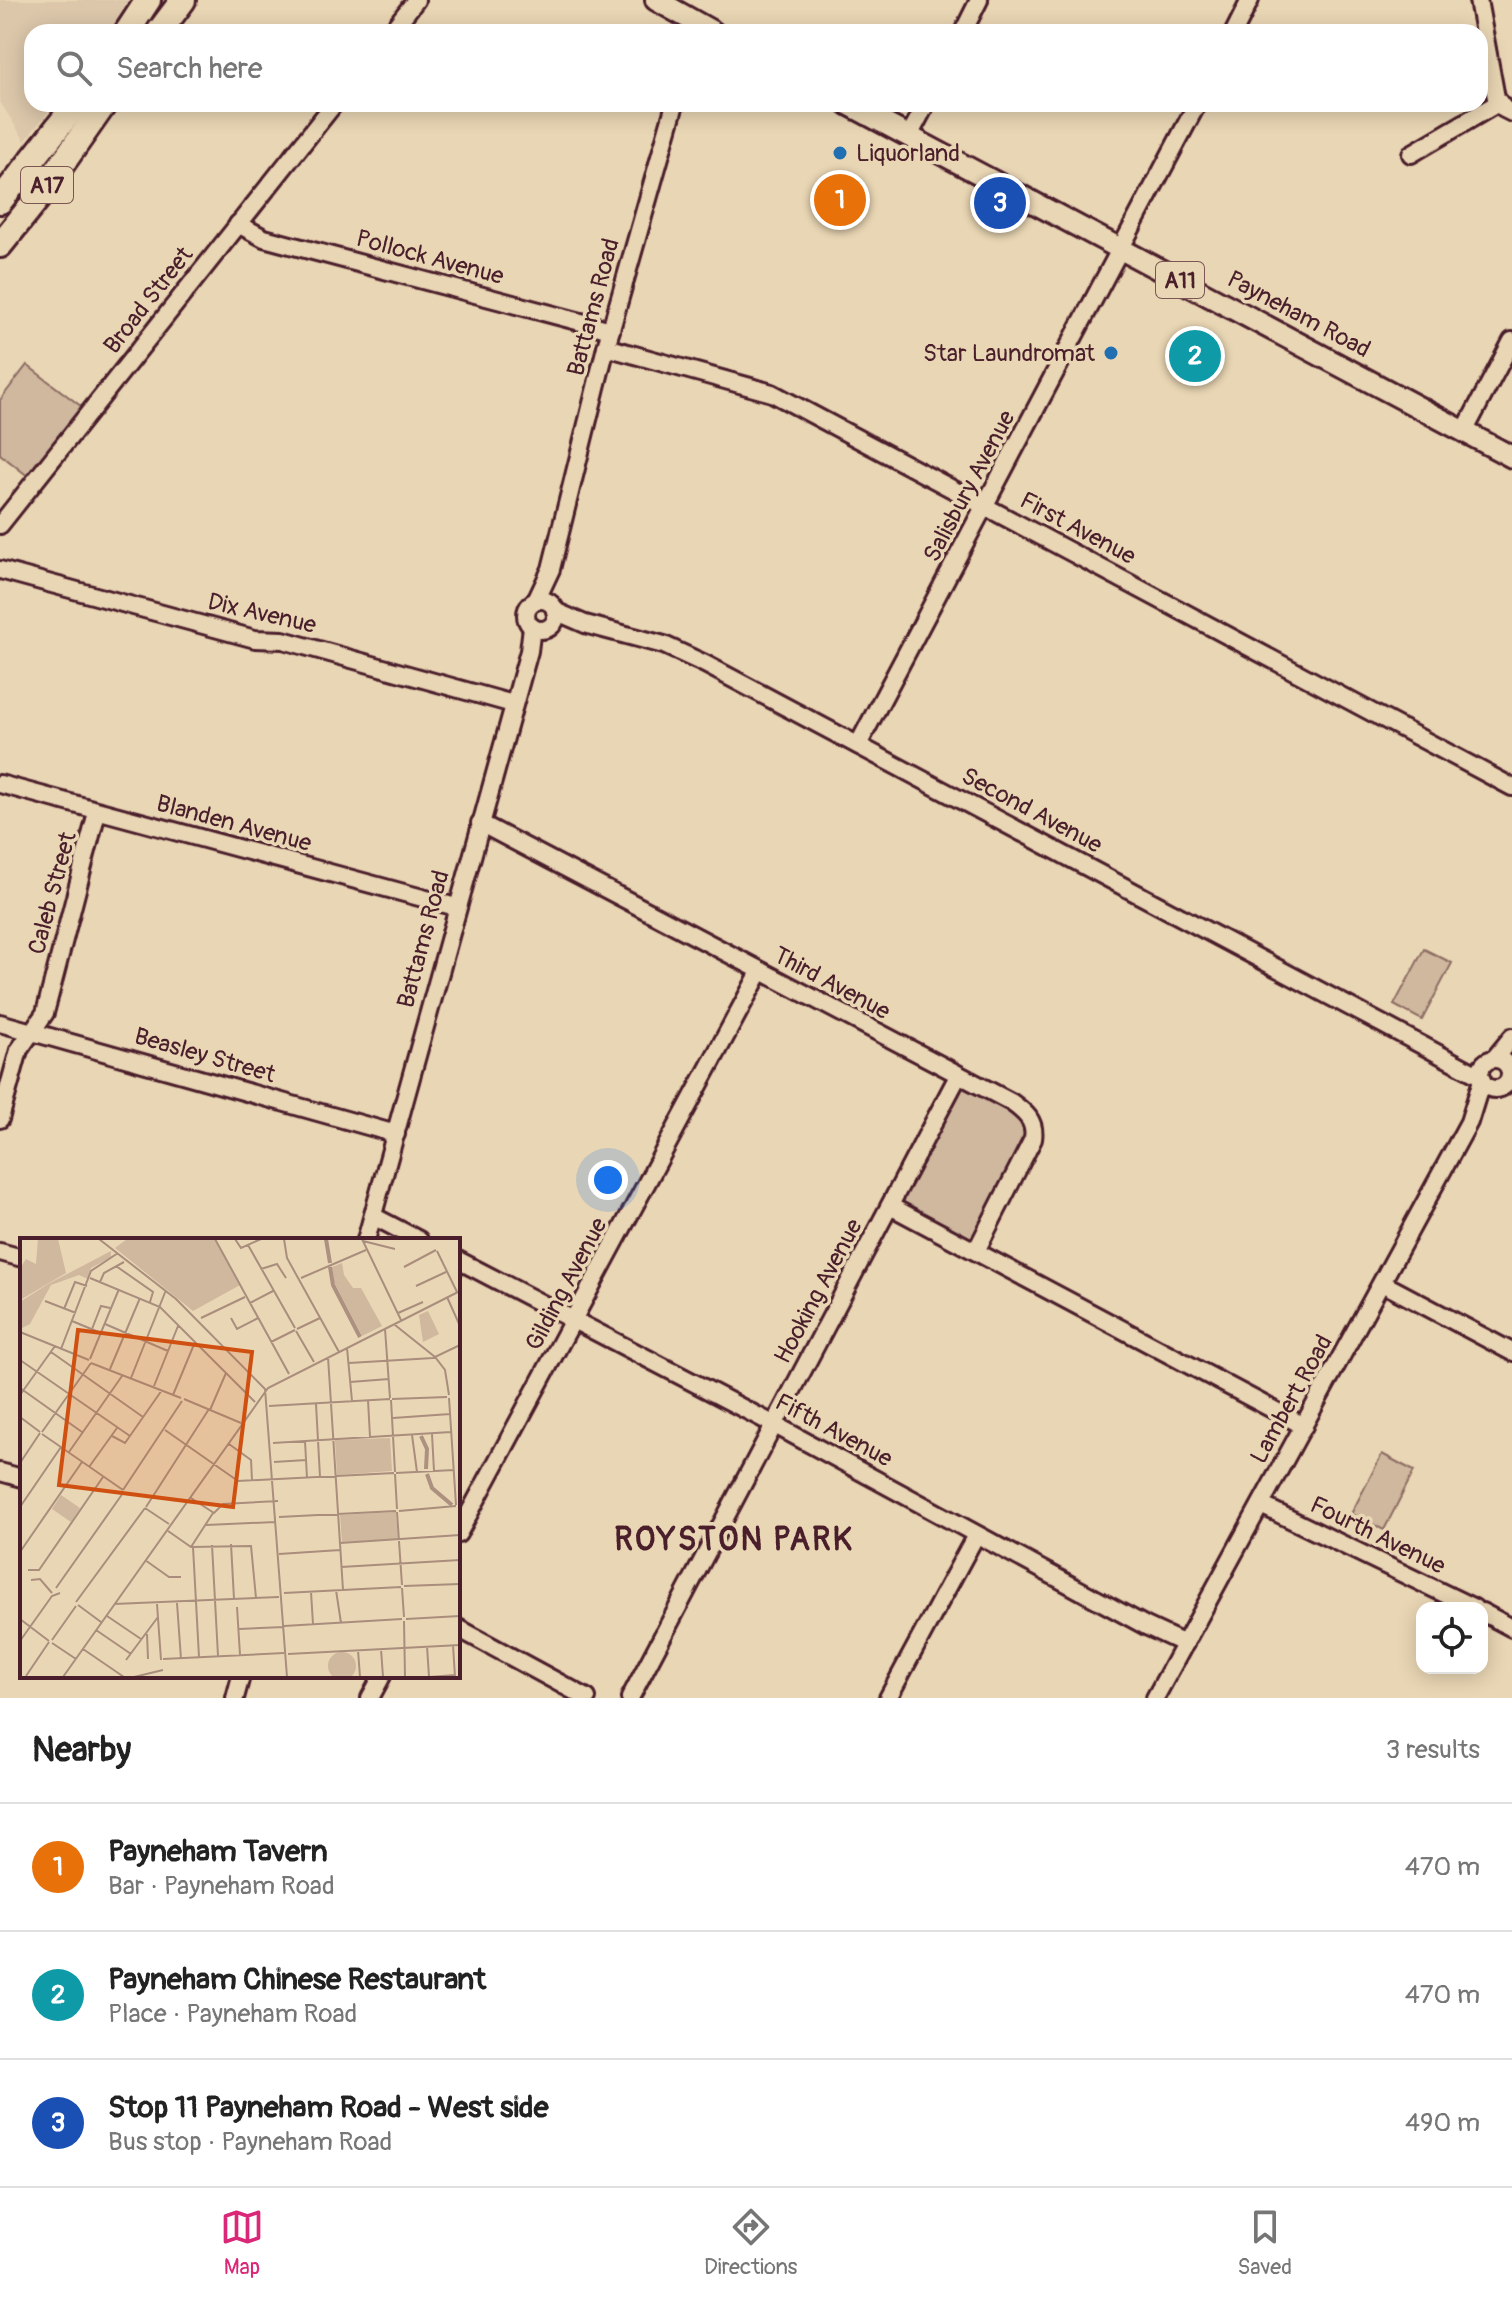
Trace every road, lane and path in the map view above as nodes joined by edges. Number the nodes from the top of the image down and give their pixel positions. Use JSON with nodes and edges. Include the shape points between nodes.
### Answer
{"nodes":[{"id":1,"x":148,"y":0,"type":"edge"},
{"id":2,"x":183,"y":0,"type":"edge"},
{"id":3,"x":416,"y":0,"type":"edge"},
{"id":4,"x":656,"y":0,"type":"edge"},
{"id":5,"x":979,"y":0,"type":"edge"},
{"id":6,"x":1250,"y":0,"type":"edge"},
{"id":7,"x":1478,"y":0,"type":"edge"},
{"id":8,"x":132,"y":24,"type":"edge"},
{"id":9,"x":165,"y":24,"type":"edge"},
{"id":10,"x":397,"y":24,"type":"edge"},
{"id":11,"x":693,"y":24,"type":"edge"},
{"id":12,"x":967,"y":24,"type":"edge"},
{"id":13,"x":1238,"y":24,"type":"edge"},
{"id":14,"x":1484,"y":24,"type":"edge"},
{"id":15,"x":1488,"y":40,"type":"edge"},
{"id":16,"x":1505,"y":108,"type":"edge"},
{"id":17,"x":88,"y":112,"type":"edge"},
{"id":18,"x":89,"y":112,"type":"edge"},
{"id":19,"x":328,"y":112,"type":"edge"},
{"id":20,"x":673,"y":112,"type":"edge"},
{"id":21,"x":863,"y":112,"type":"edge"},
{"id":22,"x":922,"y":112,"type":"edge"},
{"id":23,"x":1193,"y":112,"type":"edge"},
{"id":24,"x":909,"y":136,"type":"junction"},
{"id":25,"x":47,"y":142,"type":"junction"},
{"id":26,"x":1411,"y":154,"type":"dead end"},
{"id":27,"x":41,"y":194,"type":"junction"},
{"id":28,"x":0,"y":201,"type":"edge"},
{"id":29,"x":238,"y":224,"type":"junction"},
{"id":30,"x":0,"y":245,"type":"edge"},
{"id":31,"x":1122,"y":249,"type":"junction"},
{"id":32,"x":611,"y":330,"type":"junction"},
{"id":33,"x":1512,"y":341,"type":"edge"},
{"id":34,"x":606,"y":347,"type":"junction"},
{"id":35,"x":1464,"y":432,"type":"junction"},
{"id":36,"x":1512,"y":457,"type":"edge"},
{"id":37,"x":985,"y":506,"type":"junction"},
{"id":38,"x":0,"y":525,"type":"edge"},
{"id":39,"x":551,"y":569,"type":"junction"},
{"id":40,"x":0,"y":570,"type":"edge"},
{"id":41,"x":536,"y":601,"type":"junction"},
{"id":42,"x":547,"y":620,"type":"junction"},
{"id":43,"x":513,"y":704,"type":"junction"},
{"id":44,"x":858,"y":745,"type":"junction"},
{"id":45,"x":0,"y":784,"type":"edge"},
{"id":46,"x":1512,"y":787,"type":"edge"},
{"id":47,"x":97,"y":812,"type":"junction"},
{"id":48,"x":480,"y":823,"type":"junction"},
{"id":49,"x":456,"y":907,"type":"junction"},
{"id":50,"x":760,"y":972,"type":"junction"},
{"id":51,"x":0,"y":1023,"type":"edge"},
{"id":52,"x":32,"y":1032,"type":"junction"},
{"id":53,"x":1512,"y":1037,"type":"edge"},
{"id":54,"x":1485,"y":1070,"type":"junction"},
{"id":55,"x":958,"y":1076,"type":"junction"},
{"id":56,"x":1508,"y":1076,"type":"edge"},
{"id":57,"x":0,"y":1119,"type":"edge"},
{"id":58,"x":1469,"y":1122,"type":"junction"},
{"id":59,"x":396,"y":1134,"type":"junction"},
{"id":60,"x":890,"y":1206,"type":"junction"},
{"id":61,"x":373,"y":1216,"type":"junction"},
{"id":62,"x":367,"y":1238,"type":"edge"},
{"id":63,"x":415,"y":1238,"type":"edge"},
{"id":64,"x":976,"y":1251,"type":"junction"},
{"id":65,"x":0,"y":1252,"type":"edge"},
{"id":66,"x":20,"y":1257,"type":"edge"},
{"id":67,"x":460,"y":1261,"type":"edge"},
{"id":68,"x":1382,"y":1283,"type":"junction"},
{"id":69,"x":574,"y":1320,"type":"junction"},
{"id":70,"x":1512,"y":1352,"type":"edge"},
{"id":71,"x":775,"y":1425,"type":"junction"},
{"id":72,"x":1304,"y":1426,"type":"junction"},
{"id":73,"x":1261,"y":1505,"type":"junction"},
{"id":74,"x":460,"y":1530,"type":"edge"},
{"id":75,"x":976,"y":1535,"type":"junction"},
{"id":76,"x":1462,"y":1602,"type":"edge"},
{"id":77,"x":1488,"y":1615,"type":"edge"},
{"id":78,"x":1512,"y":1628,"type":"edge"},
{"id":79,"x":460,"y":1629,"type":"edge"},
{"id":80,"x":1185,"y":1644,"type":"junction"},
{"id":81,"x":240,"y":1678,"type":"edge"},
{"id":82,"x":381,"y":1678,"type":"edge"},
{"id":83,"x":235,"y":1698,"type":"edge"},
{"id":84,"x":370,"y":1698,"type":"edge"},
{"id":85,"x":587,"y":1698,"type":"edge"},
{"id":86,"x":630,"y":1698,"type":"edge"},
{"id":87,"x":888,"y":1698,"type":"edge"},
{"id":88,"x":1155,"y":1698,"type":"edge"}],
"edges":[{"from":1,"to":8,"type":"highway"},
{"from":2,"to":9,"type":"highway"},
{"from":3,"to":10,"type":"street"},
{"from":4,"to":11,"type":"main road"},
{"from":5,"to":12,"type":"street"},
{"from":6,"to":13,"type":"street"},
{"from":7,"to":14,"type":"street"},
{"from":15,"to":16,"type":"street"},
{"from":16,"to":26,"type":"street"},
{"from":17,"to":25,"type":"highway","via":[[70,136]]},
{"from":18,"to":27,"type":"highway","number":"A17"},
{"from":19,"to":29,"type":"street","name":"Broad Street"},
{"from":20,"to":32,"type":"street","name":"Battams Road"},
{"from":21,"to":24,"type":"main road","name":"Payneham Road","number":"A11"},
{"from":22,"to":24,"type":"street"},
{"from":23,"to":31,"type":"street","name":"Salisbury Avenue"},
{"from":24,"to":31,"type":"main road","name":"Payneham Road","number":"A11"},
{"from":25,"to":27,"type":"highway"},
{"from":25,"to":28,"type":"highway","number":"A17"},
{"from":27,"to":30,"type":"highway","number":"A17"},
{"from":29,"to":32,"type":"street","name":"Pollock Avenue","via":[[264,238]]},
{"from":29,"to":38,"type":"street","name":"Broad Street"},
{"from":31,"to":35,"type":"main road","name":"Payneham Road","number":"A11"},
{"from":31,"to":37,"type":"street","name":"Salisbury Avenue"},
{"from":32,"to":34,"type":"street","name":"Battams Road"},
{"from":33,"to":35,"type":"street"},
{"from":34,"to":37,"type":"street","name":"First Avenue","via":[[762,388]]},
{"from":34,"to":39,"type":"street","name":"Battams Road"},
{"from":35,"to":36,"type":"main road","name":"Payneham Road","number":"A11"},
{"from":37,"to":44,"type":"street","name":"Salisbury Avenue"},
{"from":37,"to":46,"type":"street","name":"First Avenue"},
{"from":39,"to":41,"type":"street","name":"Battams Road"},
{"from":39,"to":42,"type":"street","name":"Battams Road"},
{"from":40,"to":43,"type":"street","name":"Dix Avenue"},
{"from":41,"to":42,"type":"street","name":"Second Avenue","via":[[545,600]]},
{"from":41,"to":42,"type":"street","name":"Battams Road","via":[[526,617]]},
{"from":42,"to":43,"type":"street","name":"Battams Road","via":[[529,651]]},
{"from":42,"to":44,"type":"street","name":"Second Avenue","via":[[585,624],[664,645]]},
{"from":43,"to":48,"type":"street","name":"Battams Road"},
{"from":44,"to":54,"type":"street","name":"Second Avenue","via":[[1449,1058]]},
{"from":45,"to":47,"type":"street","name":"Blanden Avenue"},
{"from":47,"to":49,"type":"street","name":"Blanden Avenue"},
{"from":47,"to":52,"type":"street","name":"Caleb Street","via":[[45,1013]]},
{"from":48,"to":49,"type":"street","name":"Battams Road"},
{"from":48,"to":50,"type":"street","name":"Third Avenue"},
{"from":49,"to":59,"type":"street","name":"Battams Road"},
{"from":50,"to":55,"type":"street","name":"Third Avenue"},
{"from":50,"to":69,"type":"street","name":"Gilding Avenue"},
{"from":51,"to":52,"type":"street","name":"Beasley Street"},
{"from":52,"to":57,"type":"street","name":"Caleb Street","via":[[19,1050]]},
{"from":52,"to":59,"type":"street","name":"Beasley Street"},
{"from":53,"to":54,"type":"street","name":"Lambert Road"},
{"from":54,"to":56,"type":"street","via":[[1504,1062]]},
{"from":54,"to":56,"type":"street","via":[[1486,1086]]},
{"from":54,"to":58,"type":"street","name":"Lambert Road"},
{"from":55,"to":60,"type":"street","name":"Hooking Avenue"},
{"from":55,"to":64,"type":"street","name":"Third Avenue","via":[[1011,1102],[1026,1113],[1034,1131]]},
{"from":56,"to":58,"type":"street","name":"Lambert Road"},
{"from":58,"to":68,"type":"street","name":"Lambert Road"},
{"from":59,"to":61,"type":"street","name":"Battams Road"},
{"from":60,"to":64,"type":"street"},
{"from":60,"to":71,"type":"street","name":"Hooking Avenue"},
{"from":61,"to":62,"type":"street","name":"Battams Road"},
{"from":61,"to":63,"type":"street"},
{"from":64,"to":72,"type":"street"},
{"from":65,"to":66,"type":"street"},
{"from":67,"to":69,"type":"street","name":"Fifth Avenue"},
{"from":68,"to":70,"type":"street"},
{"from":68,"to":72,"type":"street","name":"Lambert Road"},
{"from":69,"to":71,"type":"street","name":"Fifth Avenue"},
{"from":69,"to":74,"type":"street","name":"Gilding Avenue"},
{"from":71,"to":75,"type":"street","name":"Fifth Avenue"},
{"from":71,"to":86,"type":"street","name":"Hooking Avenue"},
{"from":72,"to":73,"type":"street","name":"Lambert Road"},
{"from":73,"to":76,"type":"street","name":"Fourth Avenue"},
{"from":73,"to":80,"type":"street","name":"Lambert Road"},
{"from":75,"to":80,"type":"street","name":"Fifth Avenue"},
{"from":75,"to":87,"type":"street"},
{"from":77,"to":78,"type":"street"},
{"from":79,"to":85,"type":"street"},
{"from":80,"to":88,"type":"street","name":"Lambert Road"},
{"from":81,"to":83,"type":"street"},
{"from":82,"to":84,"type":"street"}]}
